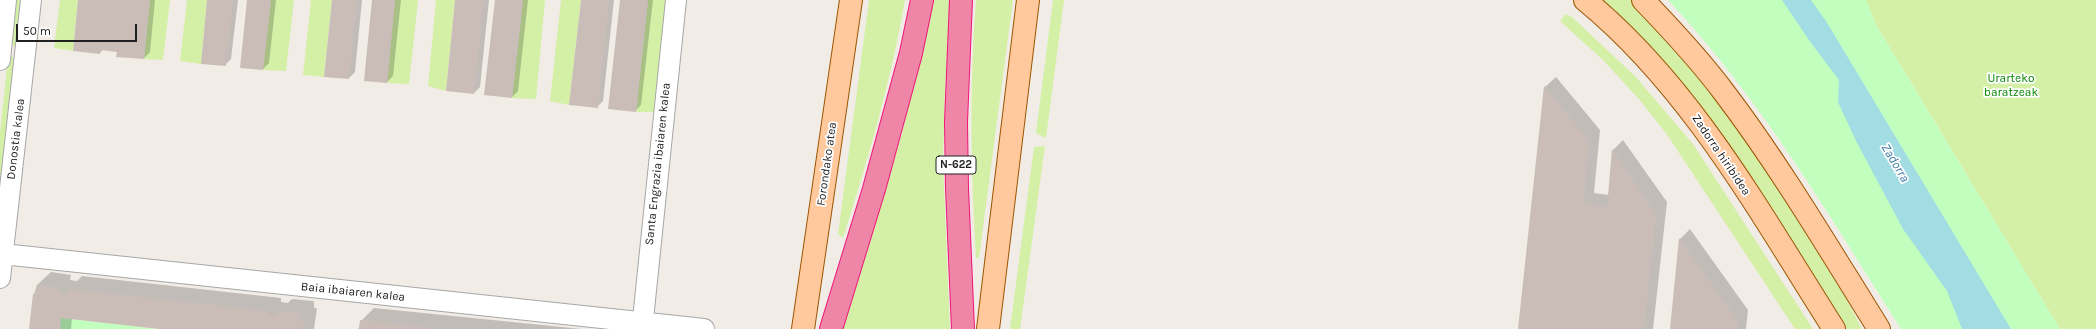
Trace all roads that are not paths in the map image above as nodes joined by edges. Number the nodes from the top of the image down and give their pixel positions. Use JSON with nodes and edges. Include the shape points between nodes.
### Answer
{"nodes":[{"id":1,"x":6,"y":0,"type":"edge"},
{"id":2,"x":31,"y":0,"type":"edge"},
{"id":3,"x":676,"y":0,"type":"edge"},
{"id":4,"x":851,"y":0,"type":"edge"},
{"id":5,"x":922,"y":0,"type":"edge"},
{"id":6,"x":961,"y":0,"type":"edge"},
{"id":7,"x":1028,"y":0,"type":"edge"},
{"id":8,"x":1585,"y":0,"type":"edge"},
{"id":9,"x":1643,"y":0,"type":"edge"},
{"id":10,"x":0,"y":60,"type":"edge"},
{"id":11,"x":3,"y":254,"type":"junction"},
{"id":12,"x":0,"y":278,"type":"edge"},
{"id":13,"x":642,"y":326,"type":"edge"},
{"id":14,"x":704,"y":329,"type":"edge"},
{"id":15,"x":803,"y":329,"type":"edge"},
{"id":16,"x":831,"y":329,"type":"edge"},
{"id":17,"x":963,"y":329,"type":"edge"},
{"id":18,"x":988,"y":329,"type":"edge"},
{"id":19,"x":1834,"y":329,"type":"edge"},
{"id":20,"x":1879,"y":329,"type":"edge"}],
"edges":[{"from":1,"to":10,"type":"street"},
{"from":2,"to":11,"type":"street","name":"Donostia kalea"},
{"from":3,"to":13,"type":"street","name":"Santa Engrazia ibaiaren kalea"},
{"from":4,"to":15,"type":"main road","name":"Forondako atea"},
{"from":5,"to":16,"type":"highway","via":[[911,53],[874,189]]},
{"from":6,"to":17,"type":"highway","number":"N-622","via":[[956,129]]},
{"from":7,"to":18,"type":"main road"},
{"from":8,"to":19,"type":"main road","name":"Zadorra hiribidea","via":[[1606,17],[1653,65],[1687,105],[1725,158]]},
{"from":9,"to":20,"type":"main road","via":[[1723,90],[1789,187]]},
{"from":11,"to":12,"type":"street","name":"Donostia kalea"},
{"from":11,"to":13,"type":"street","name":"Baia ibaiaren kalea"},
{"from":13,"to":14,"type":"street","name":"Baia ibaiaren kalea"}]}
